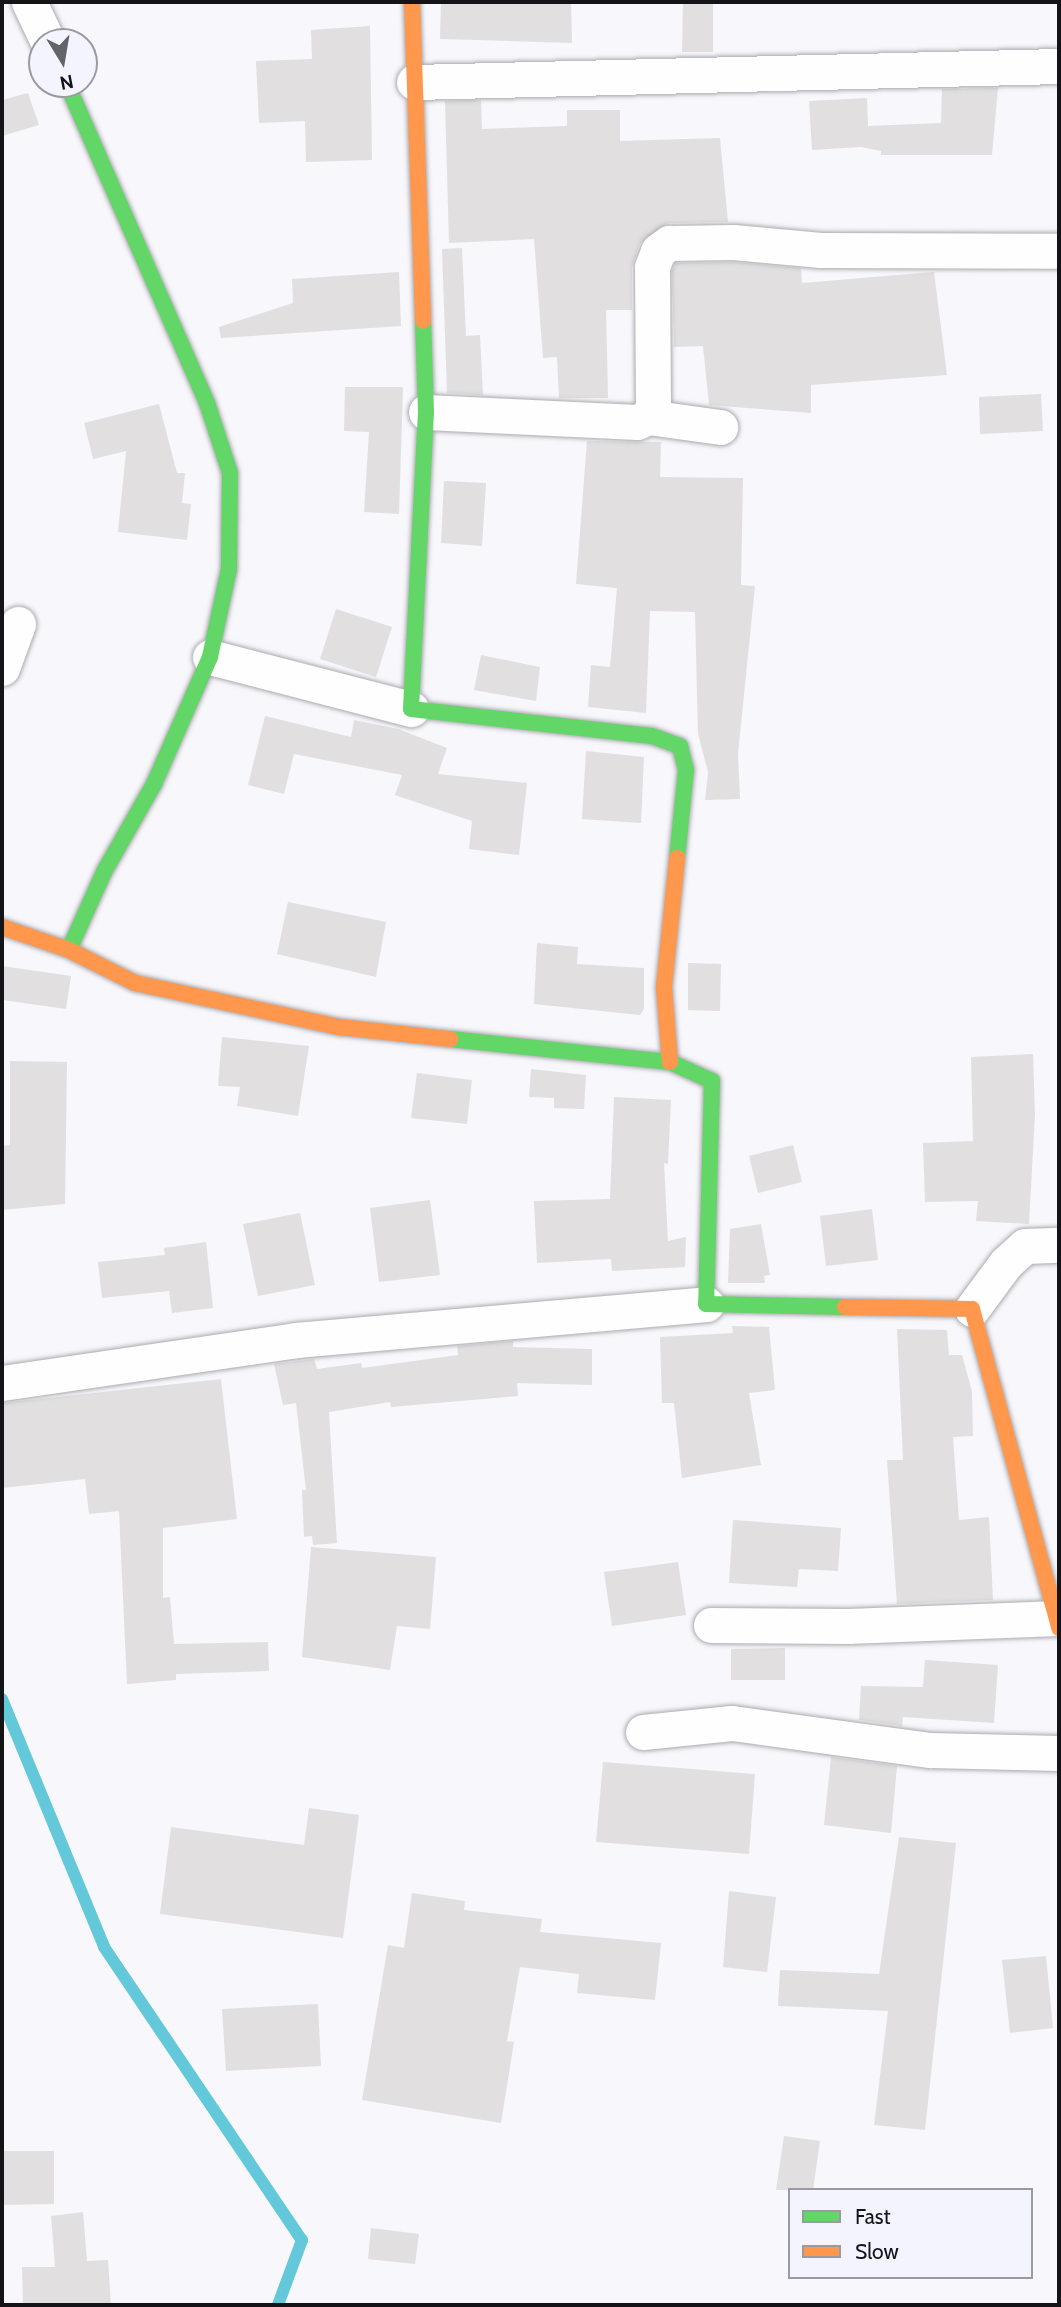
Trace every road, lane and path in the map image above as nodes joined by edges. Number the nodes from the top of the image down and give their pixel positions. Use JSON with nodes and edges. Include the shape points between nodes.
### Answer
{"nodes":[{"id":1,"x":29,"y":2,"type":"edge"},
{"id":2,"x":412,"y":2,"type":"edge"},
{"id":3,"x":41,"y":28,"type":"edge"},
{"id":4,"x":1059,"y":66,"type":"edge"},
{"id":5,"x":414,"y":82,"type":"junction"},
{"id":6,"x":73,"y":98,"type":"edge"},
{"id":7,"x":1059,"y":251,"type":"edge"},
{"id":8,"x":426,"y":412,"type":"junction"},
{"id":9,"x":648,"y":417,"type":"junction"},
{"id":10,"x":720,"y":427,"type":"dead end"},
{"id":11,"x":18,"y":624,"type":"dead end"},
{"id":12,"x":210,"y":657,"type":"junction"},
{"id":13,"x":2,"y":668,"type":"edge"},
{"id":14,"x":411,"y":709,"type":"junction"},
{"id":15,"x":2,"y":927,"type":"edge"},
{"id":16,"x":69,"y":950,"type":"junction"},
{"id":17,"x":670,"y":1062,"type":"junction"},
{"id":18,"x":1059,"y":1245,"type":"edge"},
{"id":19,"x":706,"y":1304,"type":"junction"},
{"id":20,"x":972,"y":1309,"type":"junction"},
{"id":21,"x":2,"y":1383,"type":"edge"},
{"id":22,"x":1059,"y":1623,"type":"edge"},
{"id":23,"x":711,"y":1625,"type":"dead end"},
{"id":24,"x":643,"y":1732,"type":"dead end"},
{"id":25,"x":1059,"y":1753,"type":"edge"}],
"edges":[{"from":1,"to":3,"type":"street"},
{"from":2,"to":5,"type":"street"},
{"from":4,"to":5,"type":"street"},
{"from":5,"to":8,"type":"street"},
{"from":6,"to":12,"type":"street","via":[[202,391],[230,473],[229,569]]},
{"from":7,"to":9,"type":"street","via":[[821,250],[733,242],[668,243],[658,251],[652,267],[653,406]]},
{"from":8,"to":9,"type":"street","via":[[637,422]]},
{"from":8,"to":14,"type":"street"},
{"from":9,"to":10,"type":"street"},
{"from":11,"to":13,"type":"street"},
{"from":12,"to":14,"type":"street"},
{"from":12,"to":16,"type":"street","via":[[154,784],[104,872]]},
{"from":14,"to":17,"type":"street","via":[[652,736],[680,746],[686,770],[664,987]]},
{"from":15,"to":16,"type":"street"},
{"from":16,"to":17,"type":"street","via":[[135,983],[339,1027]]},
{"from":17,"to":19,"type":"street","via":[[712,1081]]},
{"from":18,"to":20,"type":"street","via":[[1025,1246],[1006,1263]]},
{"from":19,"to":20,"type":"street"},
{"from":19,"to":21,"type":"street","via":[[296,1340]]},
{"from":20,"to":22,"type":"street"},
{"from":22,"to":23,"type":"street"},
{"from":24,"to":25,"type":"street","via":[[732,1723],[930,1750]]}]}
